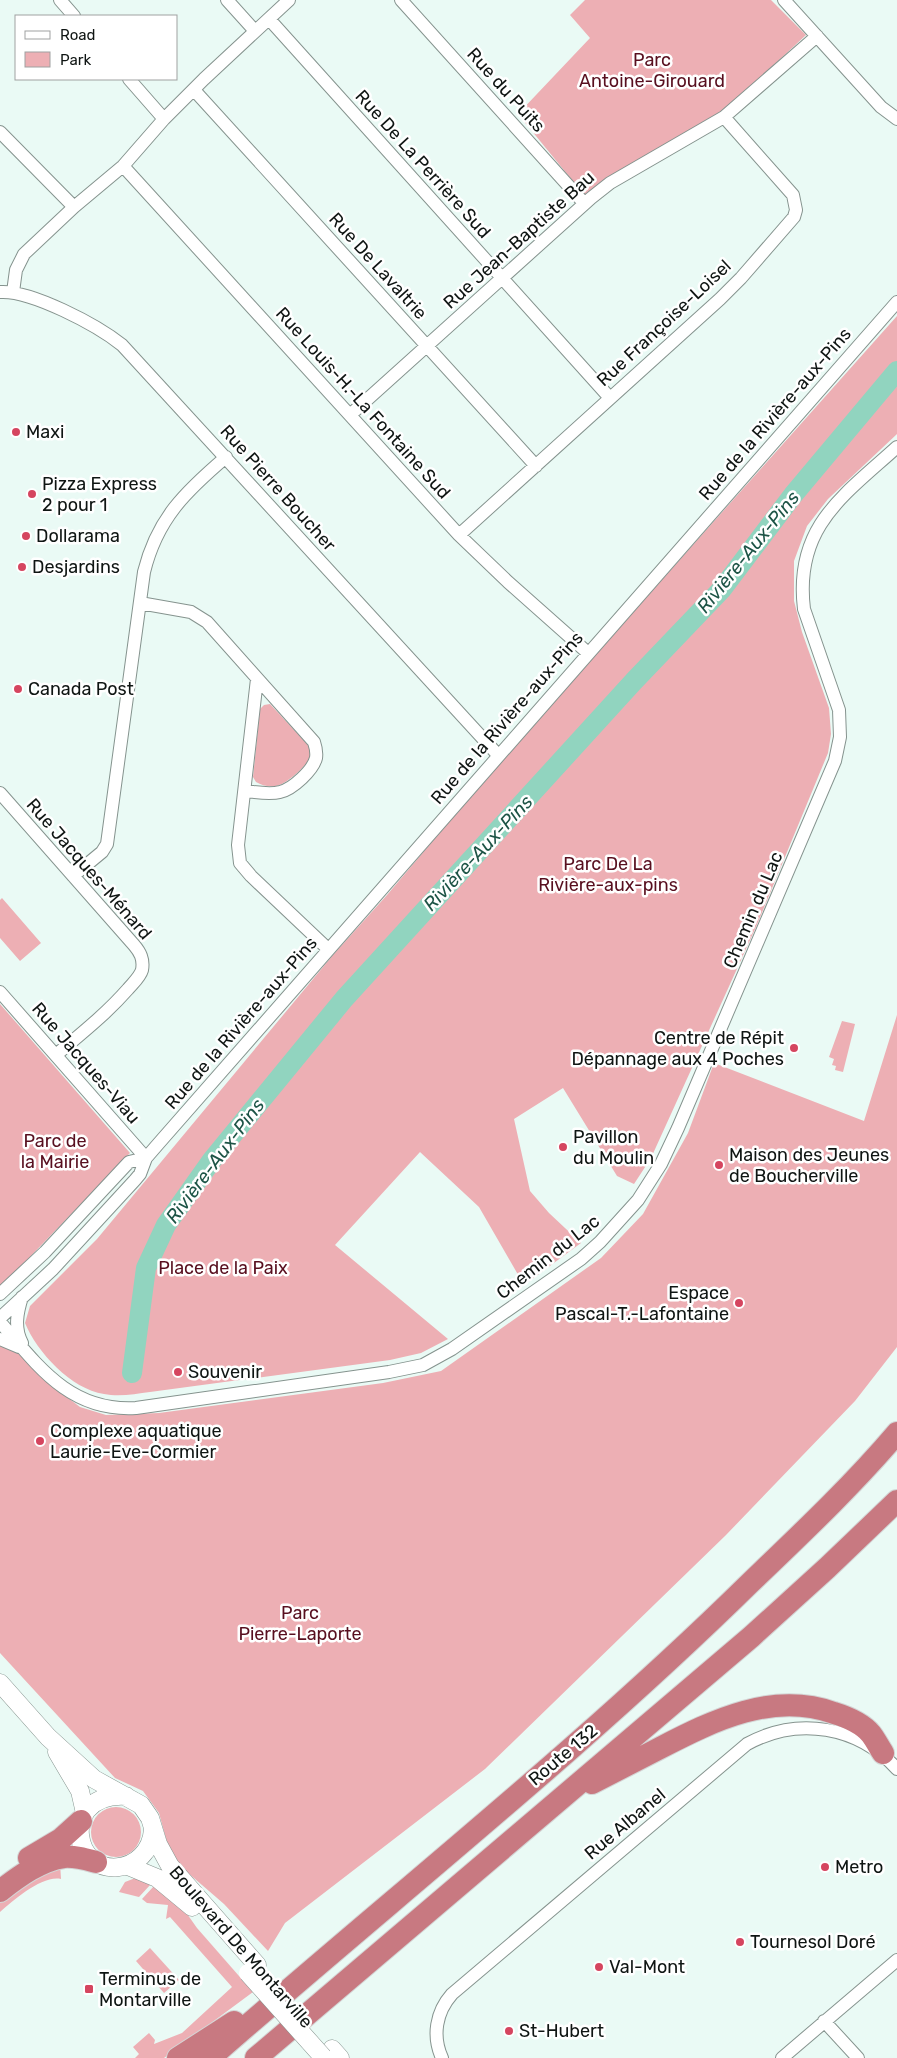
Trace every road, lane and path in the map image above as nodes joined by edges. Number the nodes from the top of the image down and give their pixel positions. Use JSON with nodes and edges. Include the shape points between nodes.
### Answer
{"nodes":[{"id":1,"x":60,"y":0,"type":"edge"},
{"id":2,"x":227,"y":0,"type":"edge"},
{"id":3,"x":289,"y":0,"type":"edge"},
{"id":4,"x":401,"y":0,"type":"edge"},
{"id":5,"x":784,"y":0,"type":"edge"},
{"id":6,"x":73,"y":15,"type":"edge"},
{"id":7,"x":270,"y":19,"type":"junction"},
{"id":8,"x":255,"y":31,"type":"junction"},
{"id":9,"x":817,"y":36,"type":"junction"},
{"id":10,"x":130,"y":80,"type":"edge"},
{"id":11,"x":194,"y":90,"type":"junction"},
{"id":12,"x":724,"y":117,"type":"junction"},
{"id":13,"x":164,"y":119,"type":"junction"},
{"id":14,"x":897,"y":119,"type":"edge"},
{"id":15,"x":0,"y":132,"type":"edge"},
{"id":16,"x":123,"y":166,"type":"junction"},
{"id":17,"x":584,"y":203,"type":"junction"},
{"id":18,"x":74,"y":207,"type":"junction"},
{"id":19,"x":501,"y":278,"type":"junction"},
{"id":20,"x":6,"y":292,"type":"edge"},
{"id":21,"x":897,"y":302,"type":"edge"},
{"id":22,"x":427,"y":346,"type":"junction"},
{"id":23,"x":610,"y":398,"type":"junction"},
{"id":24,"x":350,"y":414,"type":"junction"},
{"id":25,"x":897,"y":447,"type":"edge"},
{"id":26,"x":226,"y":457,"type":"junction"},
{"id":27,"x":536,"y":466,"type":"junction"},
{"id":28,"x":459,"y":535,"type":"junction"},
{"id":29,"x":140,"y":603,"type":"junction"},
{"id":30,"x":588,"y":653,"type":"junction"},
{"id":31,"x":257,"y":678,"type":"junction"},
{"id":32,"x":498,"y":755,"type":"junction"},
{"id":33,"x":245,"y":791,"type":"junction"},
{"id":34,"x":0,"y":793,"type":"edge"},
{"id":35,"x":73,"y":876,"type":"junction"},
{"id":36,"x":328,"y":949,"type":"junction"},
{"id":37,"x":0,"y":992,"type":"edge"},
{"id":38,"x":56,"y":1055,"type":"junction"},
{"id":39,"x":146,"y":1158,"type":"junction"},
{"id":40,"x":0,"y":1294,"type":"edge"},
{"id":41,"x":22,"y":1298,"type":"junction"},
{"id":42,"x":0,"y":1318,"type":"edge"},
{"id":43,"x":0,"y":1322,"type":"edge"},
{"id":44,"x":0,"y":1339,"type":"edge"},
{"id":45,"x":26,"y":1351,"type":"junction"},
{"id":46,"x":897,"y":1433,"type":"edge"},
{"id":47,"x":897,"y":1501,"type":"edge"},
{"id":48,"x":0,"y":1684,"type":"edge"},
{"id":49,"x":48,"y":1737,"type":"junction"},
{"id":50,"x":890,"y":1761,"type":"edge"},
{"id":51,"x":129,"y":1797,"type":"junction"},
{"id":52,"x":560,"y":1800,"type":"junction"},
{"id":53,"x":83,"y":1817,"type":"junction"},
{"id":54,"x":153,"y":1829,"type":"junction"},
{"id":55,"x":96,"y":1862,"type":"junction"},
{"id":56,"x":128,"y":1866,"type":"junction"},
{"id":57,"x":0,"y":1876,"type":"edge"},
{"id":58,"x":0,"y":1891,"type":"edge"},
{"id":59,"x":897,"y":1960,"type":"edge"},
{"id":60,"x":252,"y":1969,"type":"junction"},
{"id":61,"x":304,"y":1976,"type":"junction"},
{"id":62,"x":824,"y":2021,"type":"junction"},
{"id":63,"x":278,"y":2039,"type":"junction"},
{"id":64,"x":330,"y":2056,"type":"edge"},
{"id":65,"x":178,"y":2058,"type":"edge"},
{"id":66,"x":210,"y":2058,"type":"edge"},
{"id":67,"x":256,"y":2058,"type":"edge"},
{"id":68,"x":264,"y":2058,"type":"edge"},
{"id":69,"x":442,"y":2058,"type":"edge"},
{"id":70,"x":782,"y":2058,"type":"edge"},
{"id":71,"x":858,"y":2058,"type":"edge"}],
"edges":[{"from":1,"to":6,"type":"street"},
{"from":2,"to":8,"type":"street"},
{"from":3,"to":7,"type":"street"},
{"from":4,"to":17,"type":"street","name":"Rue du Puits"},
{"from":5,"to":9,"type":"street"},
{"from":7,"to":8,"type":"street"},
{"from":7,"to":19,"type":"street","name":"Rue De La Perrière Sud"},
{"from":8,"to":11,"type":"street"},
{"from":9,"to":12,"type":"street","name":"Rue Jean-Baptiste Bau"},
{"from":9,"to":14,"type":"street","via":[[881,107]]},
{"from":10,"to":13,"type":"street"},
{"from":11,"to":13,"type":"street"},
{"from":11,"to":22,"type":"street","name":"Rue De Lavaltrie"},
{"from":12,"to":17,"type":"street","name":"Rue Jean-Baptiste Bau","via":[[610,183]]},
{"from":12,"to":23,"type":"street","name":"Rue Françoise-Loisel","via":[[793,195],[794,216],[720,299]]},
{"from":13,"to":16,"type":"street"},
{"from":15,"to":18,"type":"street"},
{"from":16,"to":18,"type":"street"},
{"from":16,"to":24,"type":"street","name":"Rue Louis-H.-La Fontaine Sud"},
{"from":17,"to":19,"type":"street","name":"Rue Jean-Baptiste Bau"},
{"from":18,"to":20,"type":"street","via":[[24,254]]},
{"from":19,"to":22,"type":"street","name":"Rue Jean-Baptiste Bau"},
{"from":19,"to":23,"type":"street","name":"Rue De La Perrière Sud"},
{"from":20,"to":26,"type":"street","name":"Rue Pierre Boucher","via":[[47,304],[94,325],[122,345]]},
{"from":21,"to":30,"type":"street","name":"Rue de la Rivière-aux-Pins"},
{"from":22,"to":24,"type":"street","name":"Rue Jean-Baptiste Bau"},
{"from":22,"to":27,"type":"street","name":"Rue De Lavaltrie"},
{"from":23,"to":27,"type":"street","name":"Rue Françoise-Loisel"},
{"from":24,"to":28,"type":"street","name":"Rue Louis-H.-La Fontaine Sud"},
{"from":25,"to":45,"type":"street","name":"Chemin du Lac","via":[[832,508],[813,536],[803,565],[804,609],[839,710],[840,737],[835,761],[665,1156],[638,1200],[608,1234],[567,1269],[452,1350],[413,1368],[124,1409],[70,1393]]},
{"from":26,"to":29,"type":"street","via":[[186,492],[167,517],[148,559]]},
{"from":26,"to":32,"type":"street","name":"Rue Pierre Boucher"},
{"from":27,"to":28,"type":"street","name":"Rue Françoise-Loisel"},
{"from":28,"to":30,"type":"street","name":"Rue Louis-H.-La Fontaine Sud"},
{"from":29,"to":31,"type":"street","via":[[182,609],[199,616]]},
{"from":29,"to":35,"type":"street","via":[[107,844]]},
{"from":30,"to":32,"type":"street","name":"Rue de la Rivière-aux-Pins"},
{"from":31,"to":33,"type":"street"},
{"from":31,"to":33,"type":"street","via":[[308,734],[317,751],[312,766],[289,788],[270,793]]},
{"from":32,"to":36,"type":"street","name":"Rue de la Rivière-aux-Pins"},
{"from":33,"to":36,"type":"street","via":[[238,845],[240,863]]},
{"from":34,"to":35,"type":"street","name":"Rue Jacques-Ménard"},
{"from":35,"to":38,"type":"street","name":"Rue Jacques-Ménard","via":[[140,952],[143,961],[136,979],[108,1012]]},
{"from":36,"to":39,"type":"street","name":"Rue de la Rivière-aux-Pins"},
{"from":37,"to":38,"type":"street","name":"Rue Jacques-Viau"},
{"from":38,"to":39,"type":"street","name":"Rue Jacques-Viau"},
{"from":39,"to":40,"type":"street","name":"Rue de la Rivière-aux-Pins","via":[[129,1162],[52,1245]]},
{"from":39,"to":41,"type":"street","name":"Rue de la Rivière-aux-Pins","via":[[135,1180]]},
{"from":41,"to":42,"type":"street","name":"Rue de la Rivière-aux-Pins"},
{"from":41,"to":45,"type":"street","name":"Chemin du Lac","via":[[17,1330]]},
{"from":43,"to":45,"type":"street","name":"Chemin du Lac"},
{"from":44,"to":45,"type":"street","name":"Chemin du Lac"},
{"from":46,"to":61,"type":"highway","name":"Route 132","via":[[779,1556],[614,1711]]},
{"from":47,"to":52,"type":"highway","name":"Route 132","via":[[785,1607]]},
{"from":48,"to":49,"type":"street","name":"Boulevard De Montarville"},
{"from":49,"to":51,"type":"street","name":"Boulevard De Montarville","via":[[94,1779]]},
{"from":49,"to":53,"type":"street","name":"Boulevard De Montarville","via":[[77,1786]]},
{"from":50,"to":52,"type":"highway","via":[[871,1734],[845,1717],[802,1705],[766,1707],[696,1729]]},
{"from":50,"to":69,"type":"street","name":"Rue Albanel","via":[[844,1734],[827,1729],[788,1728],[755,1739],[452,1994],[441,2009],[436,2026]]},
{"from":51,"to":53,"type":"street","via":[[101,1799]]},
{"from":51,"to":54,"type":"street","name":"Boulevard De Montarville","via":[[145,1808]]},
{"from":52,"to":63,"type":"highway","name":"Route 132"},
{"from":53,"to":55,"type":"street","name":"Boulevard De Montarville","via":[[80,1834],[83,1846]]},
{"from":53,"to":57,"type":"highway","via":[[61,1839]]},
{"from":54,"to":56,"type":"street","via":[[145,1852]]},
{"from":54,"to":60,"type":"street","name":"Boulevard De Montarville","via":[[170,1866]]},
{"from":55,"to":56,"type":"street","name":"Boulevard De Montarville","via":[[114,1868]]},
{"from":55,"to":58,"type":"highway","via":[[72,1857],[54,1860],[28,1872]]},
{"from":56,"to":60,"type":"street","name":"Boulevard De Montarville","via":[[157,1878],[179,1895]]},
{"from":59,"to":62,"type":"street"},
{"from":60,"to":64,"type":"street","name":"Boulevard De Montarville"},
{"from":61,"to":65,"type":"highway"},
{"from":61,"to":66,"type":"highway","name":"Route 132"},
{"from":62,"to":70,"type":"street"},
{"from":62,"to":71,"type":"street"},
{"from":63,"to":67,"type":"highway","name":"Route 132"},
{"from":63,"to":68,"type":"highway"}]}
